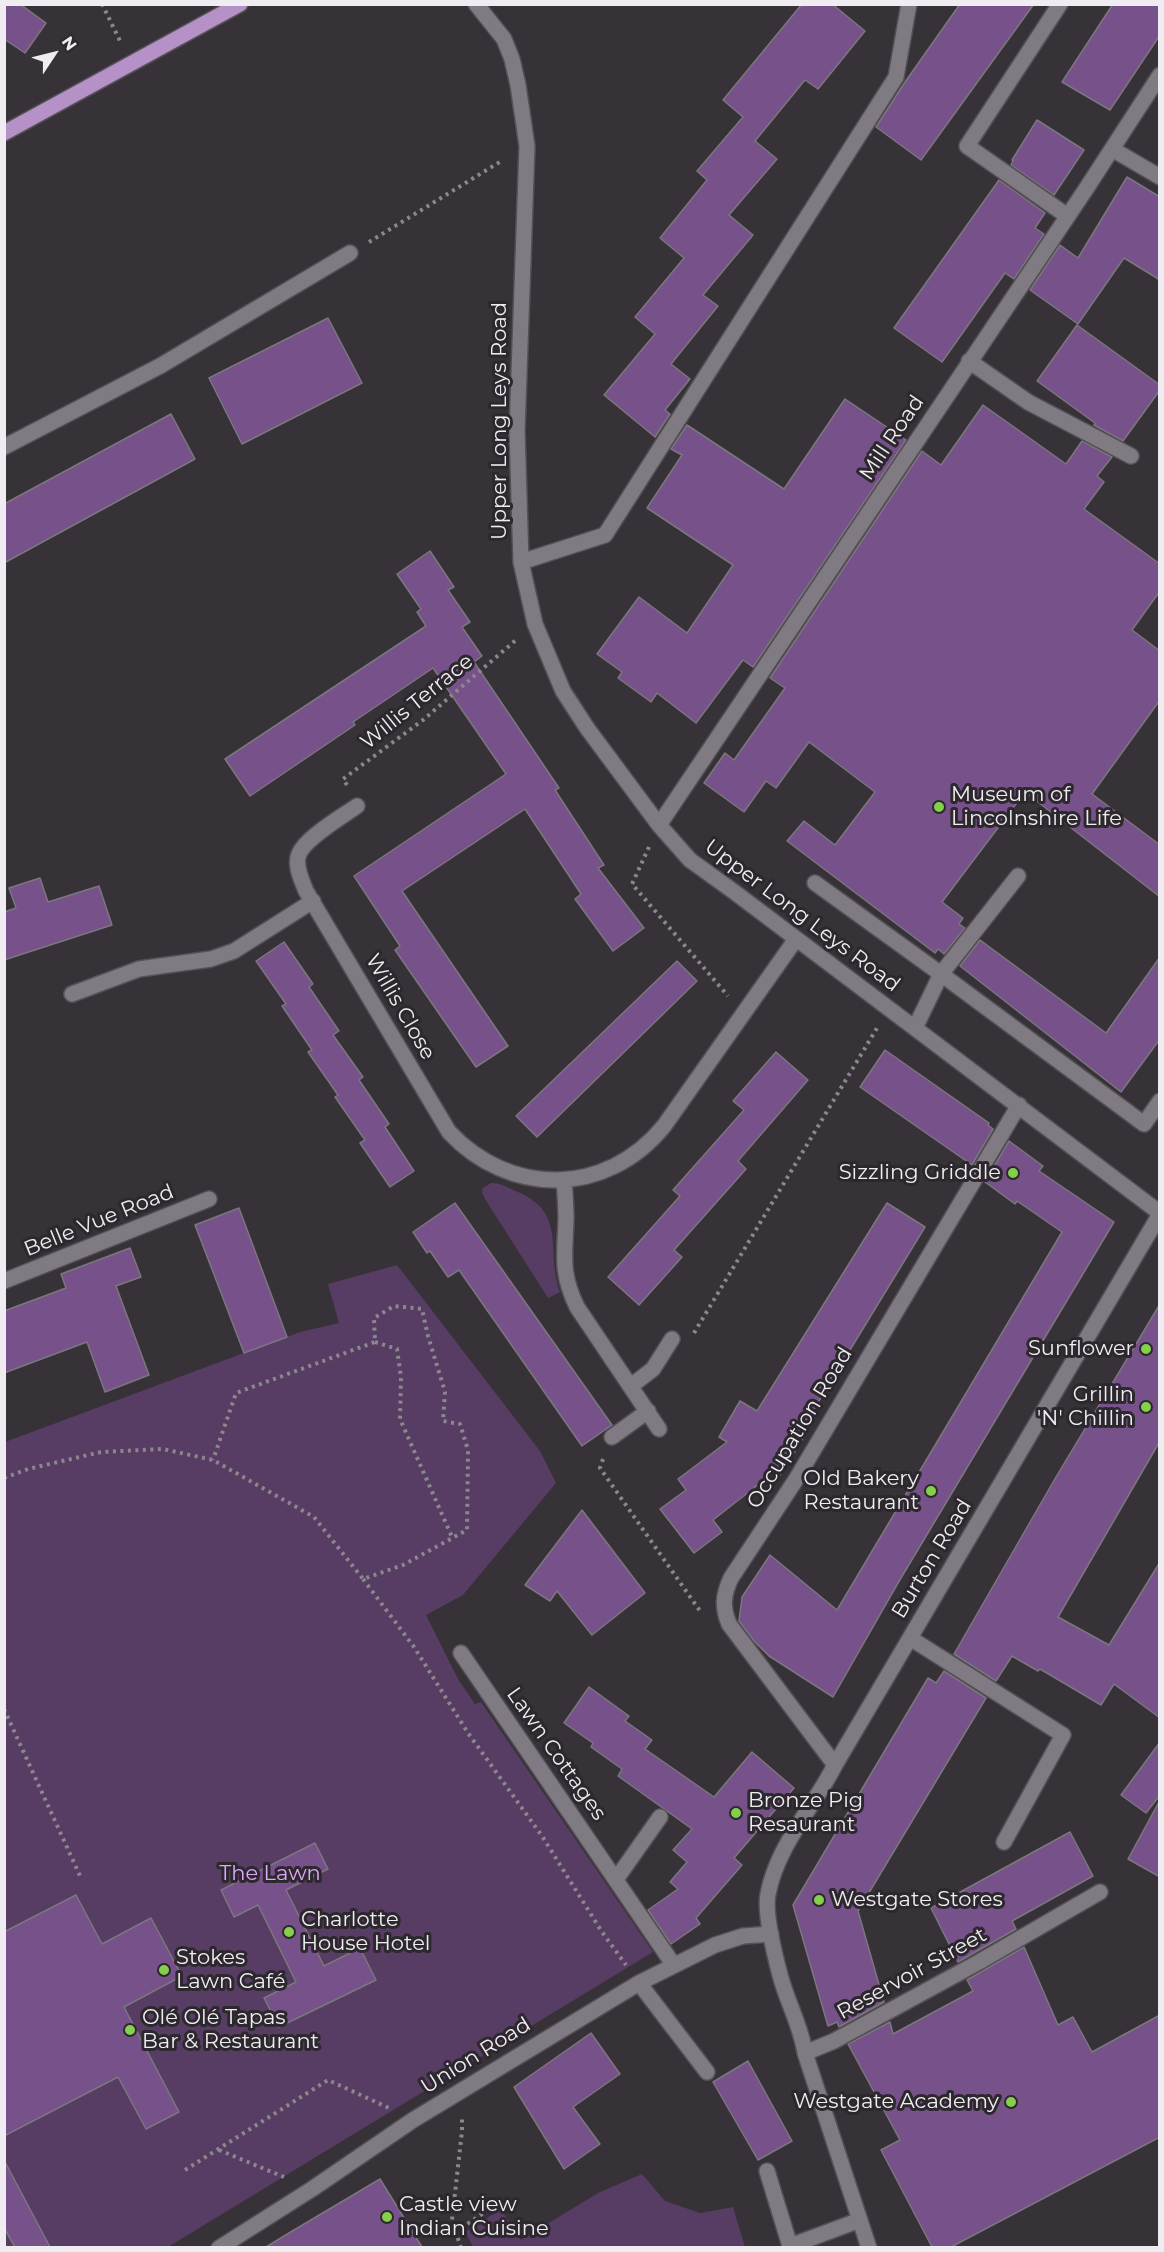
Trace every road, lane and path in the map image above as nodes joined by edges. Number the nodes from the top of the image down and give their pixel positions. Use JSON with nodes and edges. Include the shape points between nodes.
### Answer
{"nodes":[{"id":1,"x":102,"y":4,"type":"edge"},
{"id":2,"x":476,"y":4,"type":"edge"},
{"id":3,"x":909,"y":4,"type":"edge"},
{"id":4,"x":1060,"y":4,"type":"edge"},
{"id":5,"x":238,"y":5,"type":"edge"},
{"id":6,"x":131,"y":63,"type":"junction"},
{"id":7,"x":1160,"y":75,"type":"edge"},
{"id":8,"x":4,"y":133,"type":"edge"},
{"id":9,"x":527,"y":146,"type":"junction"},
{"id":10,"x":1112,"y":149,"type":"junction"},
{"id":11,"x":1160,"y":177,"type":"edge"},
{"id":12,"x":1066,"y":215,"type":"junction"},
{"id":13,"x":350,"y":254,"type":"joint"},
{"id":14,"x":969,"y":361,"type":"junction"},
{"id":15,"x":4,"y":447,"type":"edge"},
{"id":16,"x":1131,"y":456,"type":"dead end"},
{"id":17,"x":521,"y":562,"type":"junction"},
{"id":18,"x":536,"y":624,"type":"junction"},
{"id":19,"x":357,"y":806,"type":"joint"},
{"id":20,"x":659,"y":825,"type":"junction"},
{"id":21,"x":1018,"y":876,"type":"dead end"},
{"id":22,"x":815,"y":883,"type":"dead end"},
{"id":23,"x":313,"y":901,"type":"junction"},
{"id":24,"x":796,"y":939,"type":"junction"},
{"id":25,"x":941,"y":974,"type":"junction"},
{"id":26,"x":72,"y":994,"type":"dead end"},
{"id":27,"x":889,"y":1009,"type":"junction"},
{"id":28,"x":744,"y":1014,"type":"junction"},
{"id":29,"x":915,"y":1028,"type":"junction"},
{"id":30,"x":1160,"y":1101,"type":"edge"},
{"id":31,"x":1019,"y":1105,"type":"junction"},
{"id":32,"x":564,"y":1180,"type":"junction"},
{"id":33,"x":209,"y":1199,"type":"dead end"},
{"id":34,"x":1160,"y":1214,"type":"edge"},
{"id":35,"x":4,"y":1281,"type":"edge"},
{"id":36,"x":672,"y":1339,"type":"joint"},
{"id":37,"x":375,"y":1342,"type":"junction"},
{"id":38,"x":631,"y":1386,"type":"junction"},
{"id":39,"x":648,"y":1411,"type":"junction"},
{"id":40,"x":659,"y":1429,"type":"dead end"},
{"id":41,"x":612,"y":1437,"type":"dead end"},
{"id":42,"x":213,"y":1460,"type":"junction"},
{"id":43,"x":4,"y":1478,"type":"edge"},
{"id":44,"x":452,"y":1537,"type":"junction"},
{"id":45,"x":363,"y":1578,"type":"junction"},
{"id":46,"x":910,"y":1638,"type":"junction"},
{"id":47,"x":461,"y":1653,"type":"dead end"},
{"id":48,"x":4,"y":1709,"type":"edge"},
{"id":49,"x":835,"y":1765,"type":"junction"},
{"id":50,"x":660,"y":1817,"type":"dead end"},
{"id":51,"x":1004,"y":1842,"type":"dead end"},
{"id":52,"x":81,"y":1878,"type":"dead end"},
{"id":53,"x":617,"y":1878,"type":"junction"},
{"id":54,"x":1100,"y":1892,"type":"dead end"},
{"id":55,"x":771,"y":1934,"type":"junction"},
{"id":56,"x":673,"y":1964,"type":"junction"},
{"id":57,"x":639,"y":1983,"type":"junction"},
{"id":58,"x":805,"y":2053,"type":"junction"},
{"id":59,"x":707,"y":2072,"type":"dead end"},
{"id":60,"x":461,"y":2115,"type":"dead end"},
{"id":61,"x":413,"y":2120,"type":"junction"},
{"id":62,"x":218,"y":2150,"type":"junction"},
{"id":63,"x":185,"y":2170,"type":"dead end"},
{"id":64,"x":767,"y":2171,"type":"dead end"},
{"id":65,"x":312,"y":2189,"type":"junction"},
{"id":66,"x":485,"y":2212,"type":"dead end"},
{"id":67,"x":860,"y":2220,"type":"junction"},
{"id":68,"x":454,"y":2230,"type":"junction"},
{"id":69,"x":219,"y":2247,"type":"edge"},
{"id":70,"x":461,"y":2247,"type":"edge"},
{"id":71,"x":790,"y":2247,"type":"edge"},
{"id":72,"x":868,"y":2247,"type":"edge"}],
"edges":[{"from":1,"to":6,"type":"path"},
{"from":2,"to":9,"type":"street","name":"Upper Long Leys Road","via":[[504,39],[512,59]]},
{"from":3,"to":17,"type":"street","via":[[896,77],[605,535]]},
{"from":4,"to":12,"type":"street","via":[[967,146]]},
{"from":5,"to":6,"type":"main road"},
{"from":6,"to":8,"type":"main road"},
{"from":7,"to":10,"type":"street","name":"Mill Road"},
{"from":9,"to":13,"type":"path"},
{"from":9,"to":17,"type":"street","name":"Upper Long Leys Road","via":[[517,431]]},
{"from":10,"to":11,"type":"street"},
{"from":10,"to":12,"type":"street","name":"Mill Road"},
{"from":12,"to":14,"type":"street","name":"Mill Road"},
{"from":13,"to":15,"type":"street","via":[[160,366]]},
{"from":14,"to":16,"type":"street","via":[[1028,402]]},
{"from":14,"to":20,"type":"street","name":"Mill Road"},
{"from":17,"to":18,"type":"street","name":"Upper Long Leys Road"},
{"from":18,"to":19,"type":"path","name":"Willis Terrace","via":[[423,720],[343,779],[361,803]]},
{"from":18,"to":20,"type":"street","name":"Upper Long Leys Road","via":[[569,702]]},
{"from":19,"to":23,"type":"street","name":"Willis Close","via":[[298,855],[298,871]]},
{"from":20,"to":24,"type":"street","name":"Upper Long Leys Road","via":[[700,869]]},
{"from":20,"to":28,"type":"path","via":[[632,884]]},
{"from":21,"to":25,"type":"street"},
{"from":22,"to":25,"type":"street"},
{"from":23,"to":26,"type":"street","via":[[234,951],[211,959],[139,969]]},
{"from":23,"to":32,"type":"street","name":"Willis Close","via":[[448,1132],[493,1167],[537,1180]]},
{"from":24,"to":27,"type":"street","name":"Upper Long Leys Road"},
{"from":24,"to":28,"type":"street","name":"Willis Close"},
{"from":25,"to":29,"type":"street"},
{"from":25,"to":30,"type":"street","via":[[1144,1124]]},
{"from":27,"to":29,"type":"street","name":"Upper Long Leys Road"},
{"from":27,"to":36,"type":"path","via":[[689,1342],[675,1334]]},
{"from":28,"to":32,"type":"street","name":"Willis Close","via":[[643,1148],[616,1166]]},
{"from":29,"to":31,"type":"street","name":"Upper Long Leys Road"},
{"from":31,"to":34,"type":"street","name":"Upper Long Leys Road"},
{"from":31,"to":49,"type":"street","name":"Occupation Road","via":[[724,1593],[724,1612],[729,1624]]},
{"from":32,"to":38,"type":"street","via":[[563,1262],[568,1287]]},
{"from":33,"to":35,"type":"street","name":"Belle Vue Road"},
{"from":34,"to":46,"type":"street","name":"Burton Road"},
{"from":36,"to":38,"type":"street","via":[[653,1369]]},
{"from":37,"to":42,"type":"path","via":[[236,1393]]},
{"from":37,"to":44,"type":"path","via":[[397,1349],[400,1419]]},
{"from":37,"to":44,"type":"path","via":[[374,1318],[394,1306],[422,1309],[445,1392],[443,1421],[460,1424],[468,1450],[467,1530]]},
{"from":38,"to":39,"type":"street"},
{"from":39,"to":40,"type":"street"},
{"from":39,"to":41,"type":"street"},
{"from":42,"to":43,"type":"path","via":[[163,1449],[100,1452]]},
{"from":42,"to":45,"type":"path","via":[[314,1518]]},
{"from":44,"to":45,"type":"path","via":[[403,1565]]},
{"from":45,"to":57,"type":"path","via":[[414,1647]]},
{"from":46,"to":49,"type":"street","name":"Burton Road"},
{"from":46,"to":51,"type":"street","via":[[1063,1735]]},
{"from":47,"to":53,"type":"street","name":"Lawn Cottages"},
{"from":48,"to":52,"type":"path"},
{"from":49,"to":55,"type":"street","name":"Burton Road","via":[[785,1847],[767,1896]]},
{"from":50,"to":53,"type":"street"},
{"from":53,"to":56,"type":"street","name":"Lawn Cottages"},
{"from":54,"to":58,"type":"street","name":"Reservoir Street","via":[[979,1962]]},
{"from":55,"to":56,"type":"street","name":"Union Road","via":[[743,1936]]},
{"from":55,"to":58,"type":"street","name":"Burton Road"},
{"from":56,"to":57,"type":"street","name":"Union Road"},
{"from":57,"to":59,"type":"street"},
{"from":57,"to":61,"type":"street","name":"Union Road"},
{"from":58,"to":67,"type":"street","name":"Burton Road"},
{"from":60,"to":68,"type":"path"},
{"from":61,"to":62,"type":"path","via":[[328,2080]]},
{"from":61,"to":65,"type":"street","name":"Union Road"},
{"from":62,"to":63,"type":"path"},
{"from":62,"to":65,"type":"path"},
{"from":64,"to":71,"type":"street"},
{"from":65,"to":69,"type":"street","name":"Union Road"},
{"from":66,"to":68,"type":"path"},
{"from":67,"to":71,"type":"street"},
{"from":67,"to":72,"type":"street","name":"Burton Road"},
{"from":68,"to":70,"type":"path"}]}
